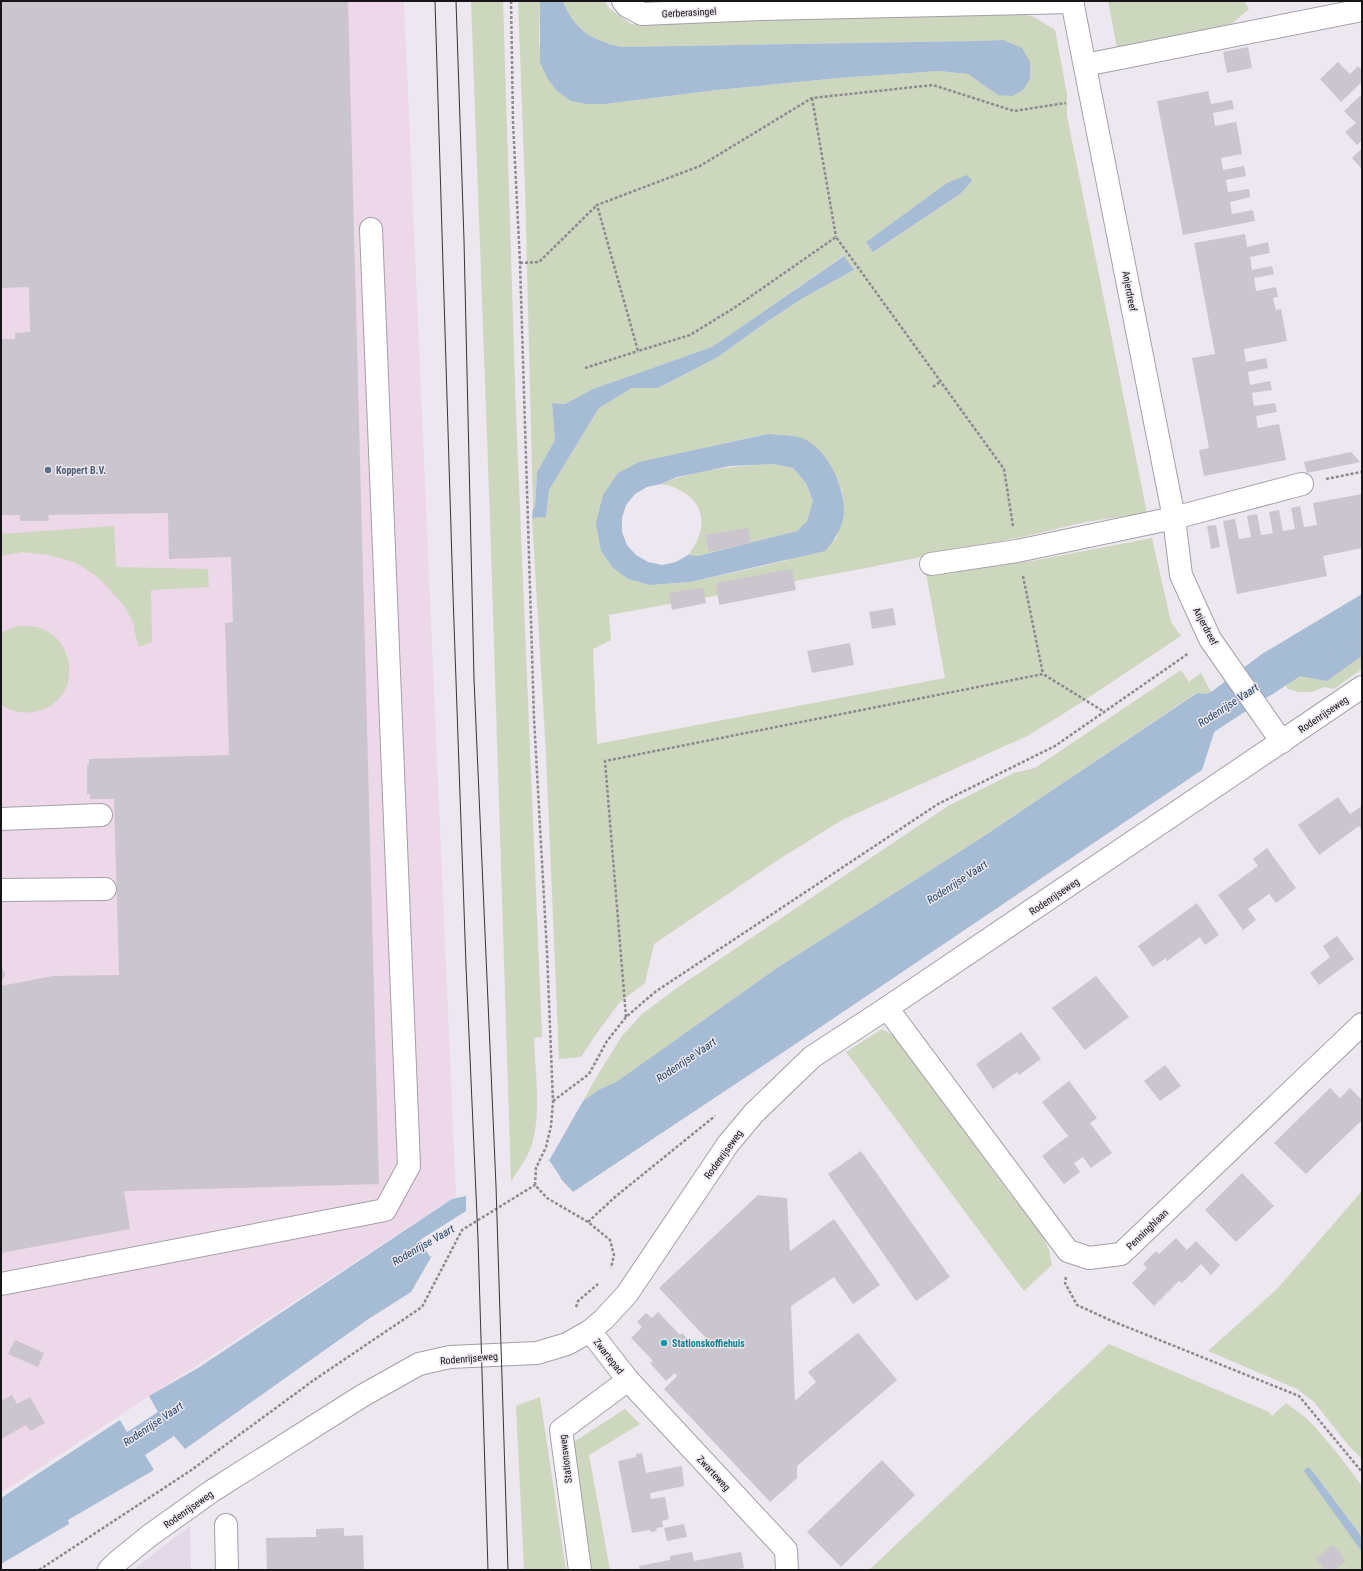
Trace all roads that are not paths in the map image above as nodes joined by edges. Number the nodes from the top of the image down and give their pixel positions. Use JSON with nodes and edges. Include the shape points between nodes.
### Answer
{"nodes":[{"id":1,"x":623,"y":1,"type":"edge"},
{"id":2,"x":1073,"y":2,"type":"edge"},
{"id":3,"x":760,"y":5,"type":"edge"},
{"id":4,"x":1362,"y":10,"type":"edge"},
{"id":5,"x":1086,"y":65,"type":"junction"},
{"id":6,"x":371,"y":230,"type":"dead end"},
{"id":7,"x":1302,"y":484,"type":"road end"},
{"id":8,"x":1174,"y":518,"type":"junction"},
{"id":9,"x":931,"y":564,"type":"dead end"},
{"id":10,"x":1362,"y":687,"type":"edge"},
{"id":11,"x":1282,"y":742,"type":"junction"},
{"id":12,"x":100,"y":815,"type":"dead end"},
{"id":13,"x":1,"y":819,"type":"edge"},
{"id":14,"x":105,"y":889,"type":"dead end"},
{"id":15,"x":1,"y":890,"type":"edge"},
{"id":16,"x":888,"y":1008,"type":"junction"},
{"id":17,"x":1362,"y":1024,"type":"edge"},
{"id":18,"x":1,"y":1284,"type":"edge"},
{"id":19,"x":590,"y":1331,"type":"junction"},
{"id":20,"x":628,"y":1380,"type":"junction"},
{"id":21,"x":226,"y":1525,"type":"dead end"},
{"id":22,"x":109,"y":1570,"type":"edge"},
{"id":23,"x":227,"y":1570,"type":"edge"},
{"id":24,"x":580,"y":1570,"type":"edge"},
{"id":25,"x":787,"y":1570,"type":"edge"}],
"edges":[{"from":1,"to":3,"type":"street","name":"Gerberasingel","via":[[642,14]]},
{"from":2,"to":3,"type":"street","name":"Gerberasingel"},
{"from":2,"to":5,"type":"street","name":"Anjerdreef"},
{"from":4,"to":5,"type":"street"},
{"from":5,"to":8,"type":"street","name":"Anjerdreef"},
{"from":6,"to":18,"type":"street","via":[[410,1166],[385,1210]]},
{"from":7,"to":8,"type":"street"},
{"from":8,"to":9,"type":"street","via":[[1017,550]]},
{"from":8,"to":11,"type":"street","name":"Anjerdreef","via":[[1181,576],[1210,639]]},
{"from":10,"to":11,"type":"street","name":"Rodenrijseweg"},
{"from":11,"to":16,"type":"street","name":"Rodenrijseweg"},
{"from":12,"to":13,"type":"street"},
{"from":14,"to":15,"type":"street"},
{"from":16,"to":17,"type":"street","name":"Penninghlaan","via":[[1068,1251],[1089,1258],[1121,1254]]},
{"from":16,"to":19,"type":"street","name":"Rodenrijseweg","via":[[812,1057],[754,1113],[728,1144],[627,1294]]},
{"from":19,"to":20,"type":"street","name":"Zwartepad"},
{"from":19,"to":22,"type":"street","name":"Rodenrijseweg","via":[[567,1344],[537,1353],[450,1357],[419,1364],[362,1396],[212,1491],[149,1536]]},
{"from":20,"to":24,"type":"street","name":"Stationsweg","via":[[562,1430]]},
{"from":20,"to":25,"type":"street","name":"Zwarteweg","via":[[786,1550]]},
{"from":21,"to":23,"type":"street"}]}
